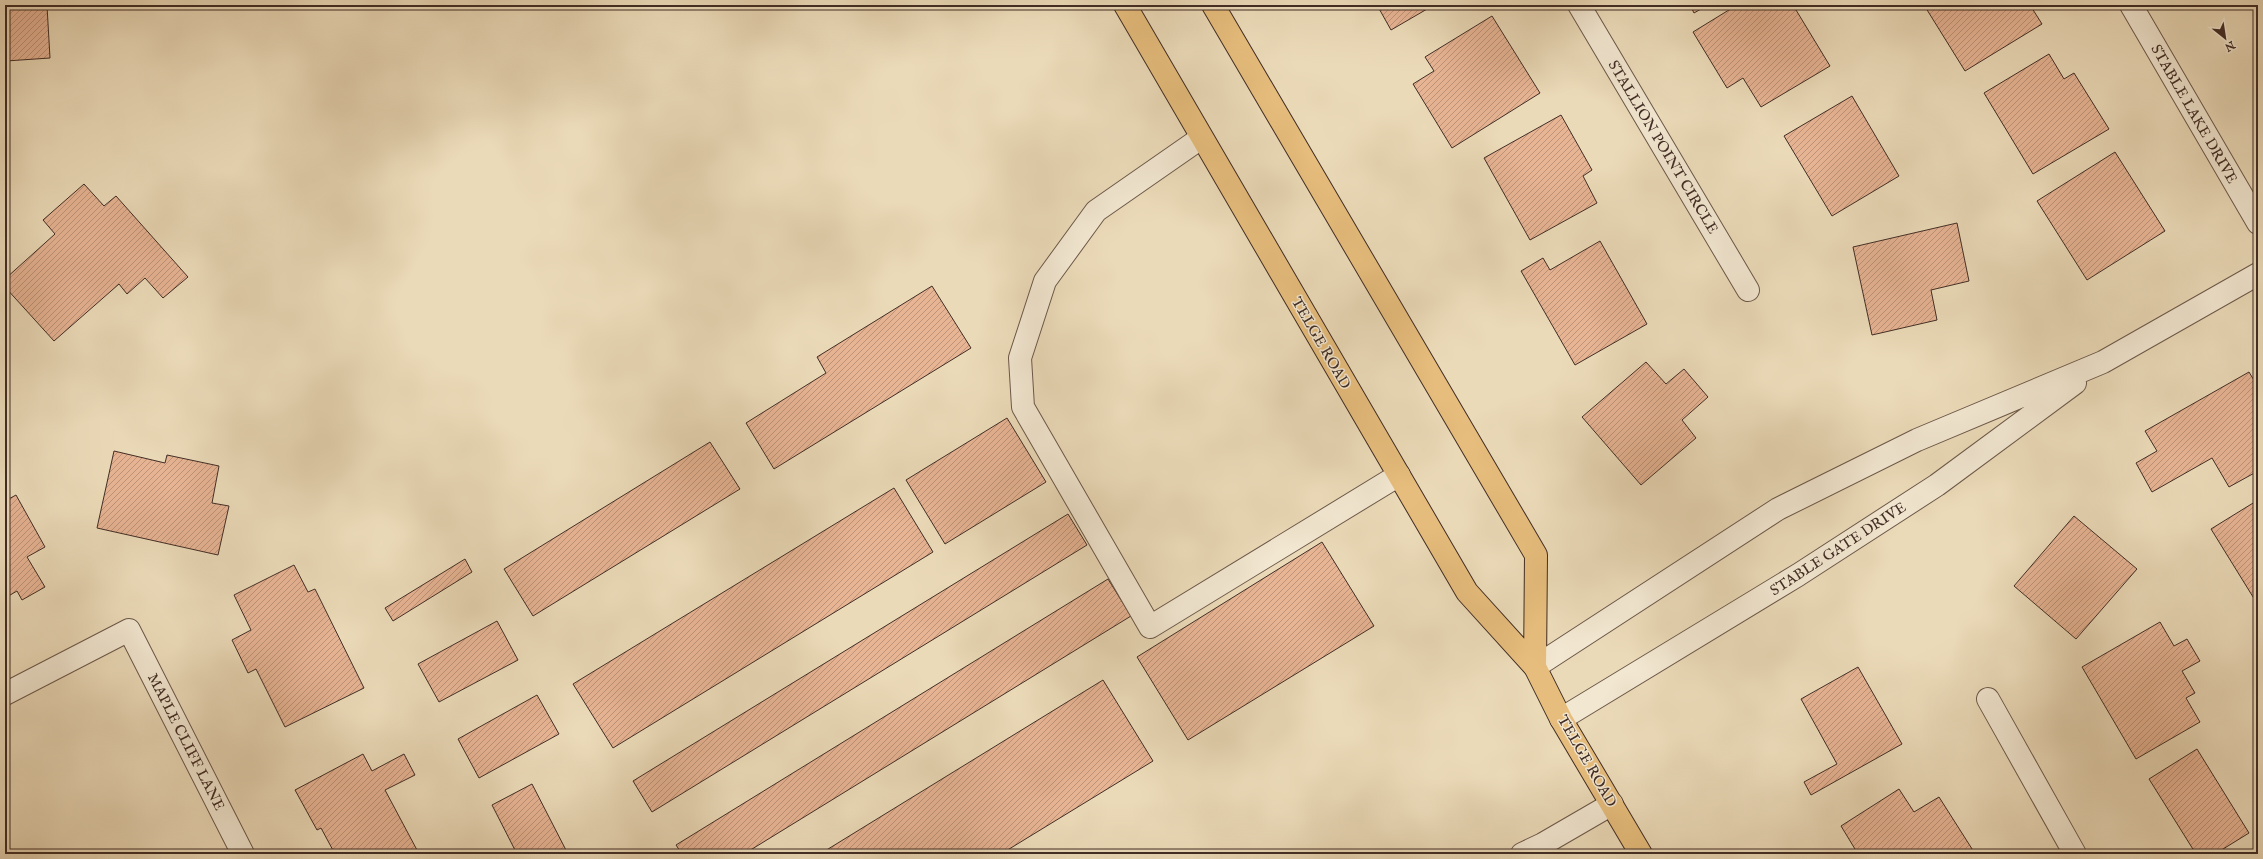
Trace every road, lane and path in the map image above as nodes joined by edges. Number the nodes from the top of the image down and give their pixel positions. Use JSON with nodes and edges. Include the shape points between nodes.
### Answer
{"nodes":[{"id":1,"x":1125,"y":5,"type":"edge"},
{"id":2,"x":1213,"y":5,"type":"edge"},
{"id":3,"x":1579,"y":5,"type":"edge"},
{"id":4,"x":2130,"y":5,"type":"edge"},
{"id":5,"x":1201,"y":138,"type":"junction"},
{"id":6,"x":2258,"y":223,"type":"edge"},
{"id":7,"x":2258,"y":274,"type":"edge"},
{"id":8,"x":1748,"y":290,"type":"dead end"},
{"id":9,"x":2103,"y":362,"type":"junction"},
{"id":10,"x":1399,"y":475,"type":"junction"},
{"id":11,"x":1535,"y":667,"type":"junction"},
{"id":12,"x":5,"y":694,"type":"edge"},
{"id":13,"x":1988,"y":699,"type":"dead end"},
{"id":14,"x":1561,"y":719,"type":"junction"},
{"id":15,"x":1612,"y":804,"type":"junction"},
{"id":16,"x":243,"y":854,"type":"edge"},
{"id":17,"x":1522,"y":854,"type":"edge"},
{"id":18,"x":1641,"y":854,"type":"edge"},
{"id":19,"x":2076,"y":854,"type":"edge"}],
"edges":[{"from":1,"to":5,"type":"main road","name":"TELGE ROAD"},
{"from":2,"to":11,"type":"main road","name":"TELGE ROAD","via":[[1536,556]]},
{"from":3,"to":8,"type":"street","name":"STALLION POINT CIRCLE"},
{"from":4,"to":6,"type":"street","name":"STABLE LAKE DRIVE"},
{"from":5,"to":10,"type":"main road","name":"TELGE ROAD"},
{"from":5,"to":10,"type":"street","via":[[1096,211],[1045,281],[1020,358],[1023,407],[1150,627]]},
{"from":7,"to":9,"type":"street","name":"STABLE GATE DRIVE"},
{"from":9,"to":11,"type":"street","name":"STABLE GATE DRIVE","via":[[1917,440],[1778,509]]},
{"from":9,"to":14,"type":"street","name":"STABLE GATE DRIVE","via":[[1930,489],[1798,575]]},
{"from":10,"to":11,"type":"main road","name":"TELGE ROAD","via":[[1467,592]]},
{"from":11,"to":14,"type":"main road","name":"TELGE ROAD"},
{"from":12,"to":16,"type":"street","name":"MAPLE CLIFF LANE","via":[[128,630]]},
{"from":13,"to":19,"type":"street"},
{"from":14,"to":15,"type":"main road","name":"TELGE ROAD"},
{"from":15,"to":17,"type":"street"},
{"from":15,"to":18,"type":"main road","name":"TELGE ROAD"}]}
